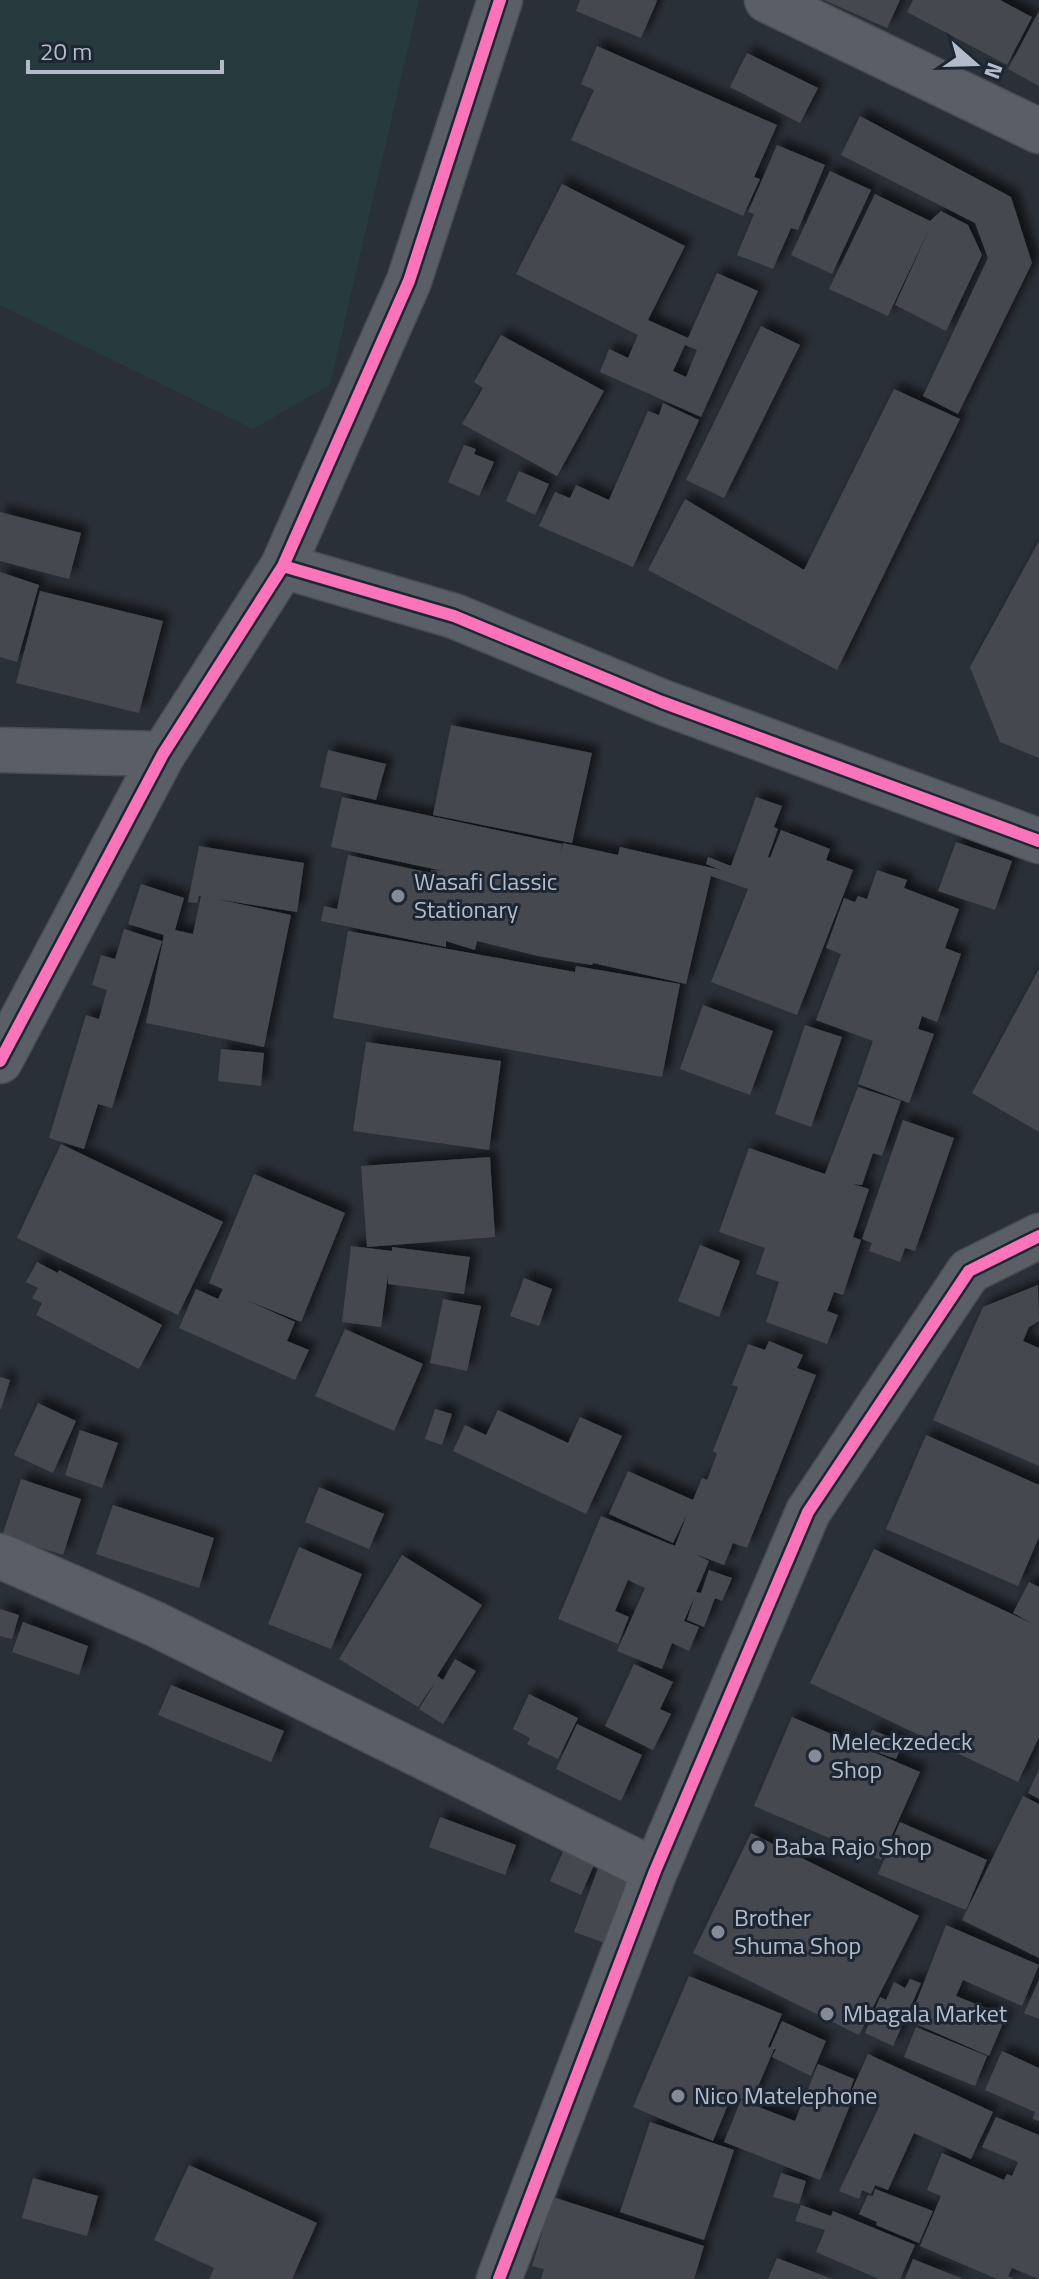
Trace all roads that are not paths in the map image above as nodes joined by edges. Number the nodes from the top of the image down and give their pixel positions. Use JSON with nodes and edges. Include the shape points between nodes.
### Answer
{"nodes":[{"id":1,"x":500,"y":0,"type":"edge"},
{"id":2,"x":767,"y":0,"type":"edge"},
{"id":3,"x":1039,"y":131,"type":"edge"},
{"id":4,"x":283,"y":566,"type":"junction"},
{"id":5,"x":0,"y":750,"type":"edge"},
{"id":6,"x":163,"y":754,"type":"junction"},
{"id":7,"x":1039,"y":841,"type":"edge"},
{"id":8,"x":0,"y":1061,"type":"edge"},
{"id":9,"x":1039,"y":1236,"type":"edge"},
{"id":10,"x":0,"y":1556,"type":"edge"},
{"id":11,"x":655,"y":1871,"type":"junction"},
{"id":12,"x":499,"y":2279,"type":"edge"}],
"edges":[{"from":1,"to":4,"type":"street","via":[[409,281]]},
{"from":2,"to":3,"type":"street"},
{"from":4,"to":6,"type":"street"},
{"from":4,"to":7,"type":"street","via":[[454,616],[662,702]]},
{"from":5,"to":6,"type":"street"},
{"from":6,"to":8,"type":"street"},
{"from":9,"to":11,"type":"street","via":[[969,1271],[808,1512]]},
{"from":10,"to":11,"type":"street","via":[[155,1624]]},
{"from":11,"to":12,"type":"street"}]}
